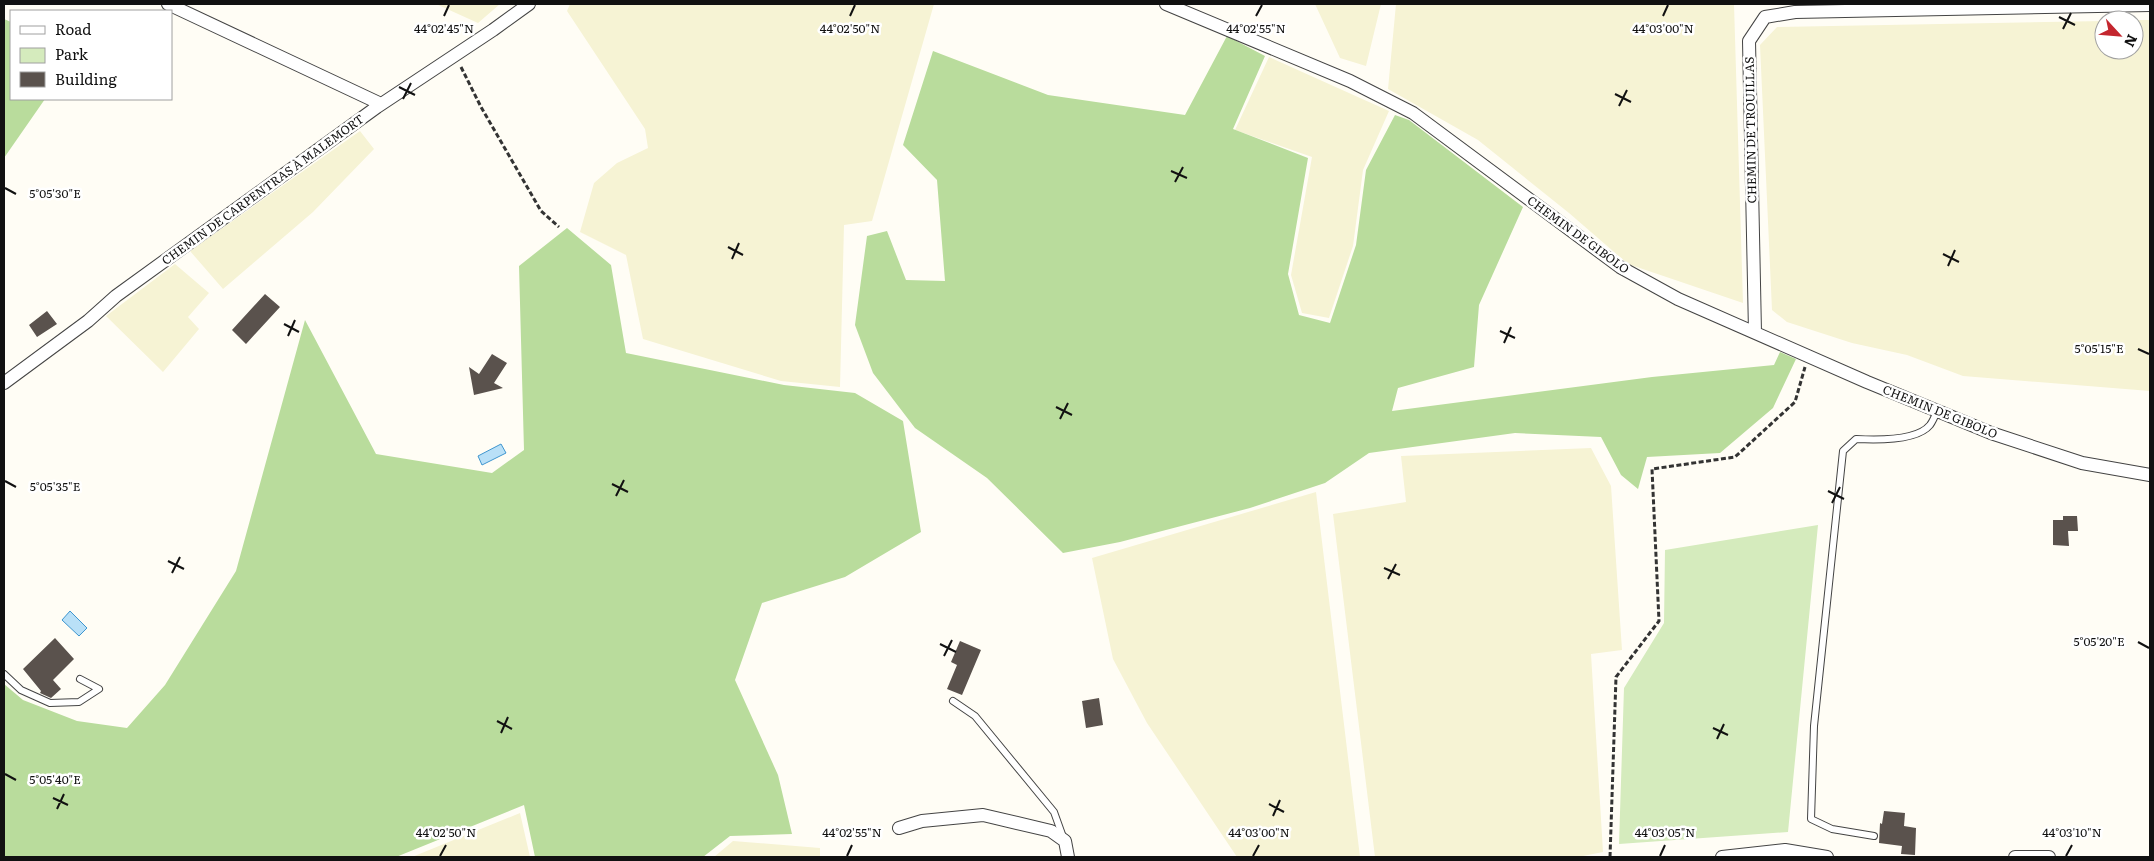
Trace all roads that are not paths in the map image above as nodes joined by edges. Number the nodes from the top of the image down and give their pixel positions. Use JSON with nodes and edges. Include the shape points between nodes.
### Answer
{"nodes":[{"id":1,"x":168,"y":4,"type":"edge"},
{"id":2,"x":529,"y":4,"type":"edge"},
{"id":3,"x":1166,"y":4,"type":"edge"},
{"id":4,"x":2150,"y":5,"type":"edge"},
{"id":5,"x":2067,"y":6,"type":"edge"},
{"id":6,"x":381,"y":104,"type":"junction"},
{"id":7,"x":1755,"y":332,"type":"junction"},
{"id":8,"x":4,"y":383,"type":"edge"},
{"id":9,"x":1937,"y":411,"type":"junction"},
{"id":10,"x":2150,"y":474,"type":"edge"},
{"id":11,"x":4,"y":674,"type":"edge"},
{"id":12,"x":80,"y":679,"type":"dead end"},
{"id":13,"x":953,"y":701,"type":"dead end"},
{"id":14,"x":899,"y":828,"type":"dead end"},
{"id":15,"x":1874,"y":836,"type":"dead end"},
{"id":16,"x":1065,"y":840,"type":"junction"},
{"id":17,"x":1068,"y":857,"type":"edge"},
{"id":18,"x":1722,"y":857,"type":"edge"},
{"id":19,"x":1827,"y":857,"type":"edge"},
{"id":20,"x":2021,"y":857,"type":"edge"},
{"id":21,"x":2049,"y":857,"type":"edge"}],
"edges":[{"from":1,"to":6,"type":"street"},
{"from":2,"to":6,"type":"street","name":"CHEMIN DE CARPENTRAS À MALEMORT"},
{"from":3,"to":7,"type":"street","name":"CHEMIN DE GIBOLO","via":[[1350,81],[1413,113],[1620,266],[1678,299]]},
{"from":4,"to":5,"type":"street","name":"CHEMIN DE TROUILLAS"},
{"from":5,"to":7,"type":"street","name":"CHEMIN DE TROUILLAS","via":[[1795,12],[1766,17],[1749,41]]},
{"from":6,"to":8,"type":"street","name":"CHEMIN DE CARPENTRAS À MALEMORT","via":[[116,296],[88,321]]},
{"from":7,"to":9,"type":"street","name":"CHEMIN DE GIBOLO"},
{"from":9,"to":10,"type":"street","name":"CHEMIN DE GIBOLO","via":[[2082,463]]},
{"from":9,"to":15,"type":"lane","via":[[1931,425],[1922,432],[1904,437],[1856,439],[1843,451],[1814,726],[1811,819],[1832,829]]},
{"from":11,"to":12,"type":"lane","via":[[21,690],[50,703],[79,702],[99,689]]},
{"from":13,"to":16,"type":"lane","via":[[975,716],[1054,812]]},
{"from":14,"to":16,"type":"street","via":[[922,821],[983,815],[1051,831]]},
{"from":16,"to":17,"type":"street"},
{"from":18,"to":19,"type":"street","via":[[1785,850]]},
{"from":20,"to":21,"type":"street"}]}
